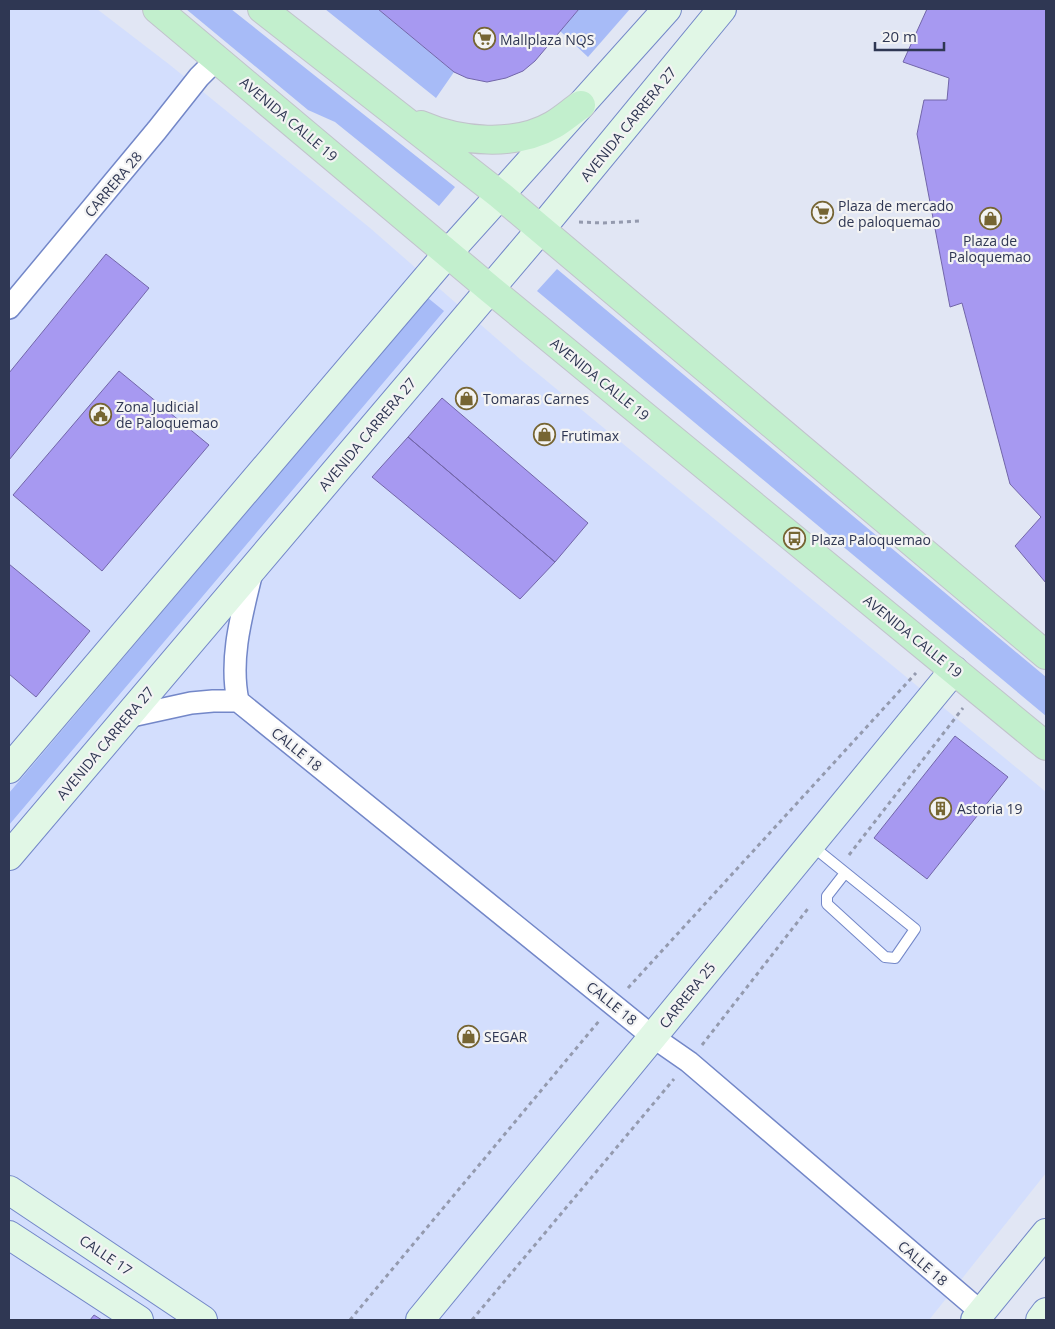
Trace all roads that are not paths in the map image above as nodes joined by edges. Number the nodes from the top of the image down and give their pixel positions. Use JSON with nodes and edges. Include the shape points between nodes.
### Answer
{"nodes":[{"id":1,"x":157,"y":9,"type":"edge"},
{"id":2,"x":262,"y":9,"type":"edge"},
{"id":3,"x":667,"y":9,"type":"edge"},
{"id":4,"x":722,"y":9,"type":"edge"},
{"id":5,"x":217,"y":59,"type":"junction"},
{"id":6,"x":581,"y":104,"type":"junction"},
{"id":7,"x":399,"y":115,"type":"junction"},
{"id":8,"x":500,"y":195,"type":"junction"},
{"id":9,"x":541,"y":229,"type":"junction"},
{"id":10,"x":448,"y":253,"type":"junction"},
{"id":11,"x":490,"y":289,"type":"junction"},
{"id":12,"x":9,"y":308,"type":"edge"},
{"id":13,"x":253,"y":569,"type":"junction"},
{"id":14,"x":1046,"y":655,"type":"edge"},
{"id":15,"x":944,"y":662,"type":"junction"},
{"id":16,"x":238,"y":701,"type":"junction"},
{"id":17,"x":127,"y":717,"type":"junction"},
{"id":18,"x":1046,"y":746,"type":"edge"},
{"id":19,"x":9,"y":769,"type":"edge"},
{"id":20,"x":811,"y":845,"type":"junction"},
{"id":21,"x":9,"y":856,"type":"edge"},
{"id":22,"x":845,"y":873,"type":"junction"},
{"id":23,"x":653,"y":1037,"type":"junction"},
{"id":24,"x":9,"y":1190,"type":"edge"},
{"id":25,"x":1046,"y":1233,"type":"edge"},
{"id":26,"x":9,"y":1235,"type":"edge"},
{"id":27,"x":1046,"y":1312,"type":"edge"},
{"id":28,"x":978,"y":1316,"type":"edge"},
{"id":29,"x":139,"y":1320,"type":"edge"},
{"id":30,"x":203,"y":1320,"type":"edge"},
{"id":31,"x":420,"y":1320,"type":"edge"},
{"id":32,"x":1040,"y":1320,"type":"edge"}],
"edges":[{"from":1,"to":5,"type":"main road","name":"AVENIDA CALLE 19"},
{"from":2,"to":7,"type":"main road"},
{"from":3,"to":6,"type":"street"},
{"from":4,"to":9,"type":"street","name":"AVENIDA CARRERA 27"},
{"from":5,"to":10,"type":"main road","name":"AVENIDA CALLE 19"},
{"from":5,"to":12,"type":"street","name":"CARRERA 28","via":[[199,76]]},
{"from":6,"to":7,"type":"main road","via":[[553,125],[534,133],[492,140],[440,132]]},
{"from":6,"to":8,"type":"street"},
{"from":7,"to":8,"type":"main road"},
{"from":8,"to":9,"type":"main road"},
{"from":8,"to":10,"type":"street"},
{"from":9,"to":11,"type":"street","name":"AVENIDA CARRERA 27"},
{"from":9,"to":14,"type":"main road"},
{"from":10,"to":11,"type":"main road","name":"AVENIDA CALLE 19"},
{"from":10,"to":19,"type":"street"},
{"from":11,"to":13,"type":"street","name":"AVENIDA CARRERA 27"},
{"from":11,"to":15,"type":"main road","name":"AVENIDA CALLE 19"},
{"from":13,"to":16,"type":"street","via":[[235,660]]},
{"from":13,"to":17,"type":"street","name":"AVENIDA CARRERA 27"},
{"from":15,"to":18,"type":"main road","name":"AVENIDA CALLE 19"},
{"from":15,"to":20,"type":"street","name":"CARRERA 25"},
{"from":16,"to":17,"type":"street","via":[[191,703]]},
{"from":16,"to":23,"type":"street","name":"CALLE 18"},
{"from":17,"to":21,"type":"street","name":"AVENIDA CARRERA 27"},
{"from":20,"to":22,"type":"lane"},
{"from":20,"to":23,"type":"street","name":"CARRERA 25"},
{"from":22,"to":22,"type":"lane","via":[[827,896],[828,904],[885,957],[895,958],[915,929]]},
{"from":23,"to":28,"type":"street","name":"CALLE 18","via":[[689,1062]]},
{"from":23,"to":31,"type":"street","name":"CARRERA 25"},
{"from":24,"to":30,"type":"street","name":"CALLE 17"},
{"from":25,"to":28,"type":"street"},
{"from":26,"to":29,"type":"street"},
{"from":27,"to":32,"type":"street"}]}
